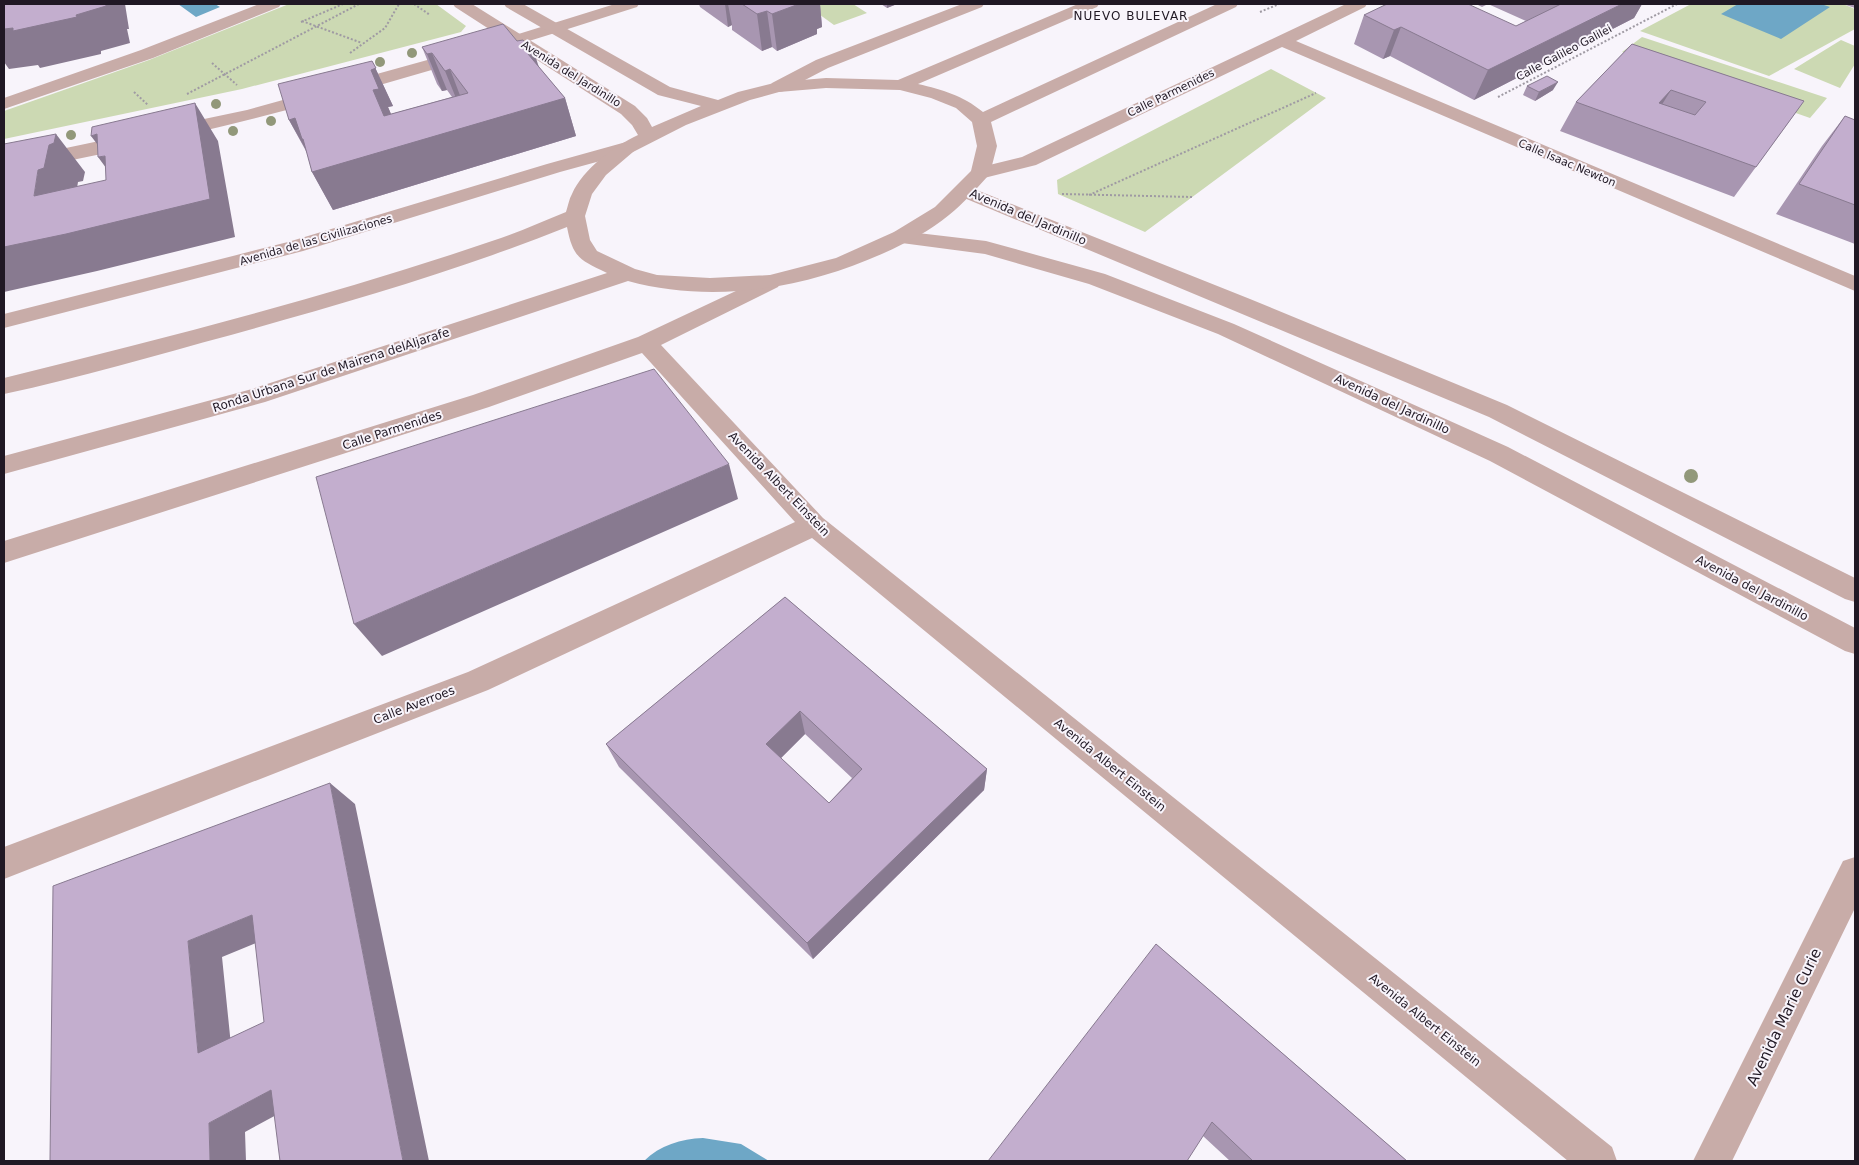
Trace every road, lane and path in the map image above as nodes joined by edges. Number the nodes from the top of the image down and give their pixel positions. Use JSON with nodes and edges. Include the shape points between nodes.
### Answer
{"nodes":[{"id":1,"x":273,"y":4,"type":"edge"},
{"id":2,"x":359,"y":4,"type":"edge"},
{"id":3,"x":399,"y":4,"type":"edge"},
{"id":4,"x":460,"y":4,"type":"edge"},
{"id":5,"x":512,"y":4,"type":"edge"},
{"id":6,"x":631,"y":4,"type":"edge"},
{"id":7,"x":976,"y":4,"type":"edge"},
{"id":8,"x":1092,"y":4,"type":"edge"},
{"id":9,"x":1230,"y":4,"type":"edge"},
{"id":10,"x":1359,"y":4,"type":"edge"},
{"id":11,"x":1677,"y":4,"type":"edge"},
{"id":12,"x":302,"y":21,"type":"dead end"},
{"id":13,"x":316,"y":26,"type":"junction"},
{"id":14,"x":555,"y":29,"type":"junction"},
{"id":15,"x":517,"y":40,"type":"junction"},
{"id":16,"x":1280,"y":40,"type":"junction"},
{"id":17,"x":362,"y":44,"type":"junction"},
{"id":18,"x":345,"y":56,"type":"dead end"},
{"id":19,"x":209,"y":61,"type":"dead end"},
{"id":20,"x":224,"y":74,"type":"junction"},
{"id":21,"x":900,"y":85,"type":"junction"},
{"id":22,"x":778,"y":87,"type":"junction"},
{"id":23,"x":242,"y":89,"type":"dead end"},
{"id":24,"x":1316,"y":93,"type":"dead end"},
{"id":25,"x":187,"y":94,"type":"dead end"},
{"id":26,"x":4,"y":104,"type":"edge"},
{"id":27,"x":718,"y":105,"type":"junction"},
{"id":28,"x":1460,"y":117,"type":"junction"},
{"id":29,"x":981,"y":120,"type":"junction"},
{"id":30,"x":648,"y":136,"type":"junction"},
{"id":31,"x":626,"y":148,"type":"junction"},
{"id":32,"x":4,"y":167,"type":"edge"},
{"id":33,"x":980,"y":173,"type":"junction"},
{"id":34,"x":964,"y":191,"type":"junction"},
{"id":35,"x":1058,"y":194,"type":"dead end"},
{"id":36,"x":1090,"y":195,"type":"junction"},
{"id":37,"x":1192,"y":197,"type":"dead end"},
{"id":38,"x":575,"y":216,"type":"junction"},
{"id":39,"x":901,"y":237,"type":"junction"},
{"id":40,"x":626,"y":274,"type":"junction"},
{"id":41,"x":770,"y":282,"type":"junction"},
{"id":42,"x":1855,"y":284,"type":"edge"},
{"id":43,"x":4,"y":321,"type":"edge"},
{"id":44,"x":646,"y":343,"type":"junction"},
{"id":45,"x":4,"y":386,"type":"edge"},
{"id":46,"x":4,"y":465,"type":"edge"},
{"id":47,"x":814,"y":525,"type":"junction"},
{"id":48,"x":4,"y":552,"type":"edge"},
{"id":49,"x":1855,"y":591,"type":"edge"},
{"id":50,"x":1855,"y":642,"type":"edge"},
{"id":51,"x":4,"y":863,"type":"edge"},
{"id":52,"x":1855,"y":872,"type":"edge"},
{"id":53,"x":1598,"y":1161,"type":"edge"},
{"id":54,"x":1712,"y":1161,"type":"edge"}],
"edges":[{"from":1,"to":26,"type":"street","via":[[147,54]]},
{"from":2,"to":13,"type":"path"},
{"from":3,"to":17,"type":"path","via":[[385,28]]},
{"from":4,"to":15,"type":"street","name":"Avenida del Jardinillo"},
{"from":5,"to":14,"type":"street"},
{"from":6,"to":14,"type":"street"},
{"from":7,"to":22,"type":"street","via":[[822,64]]},
{"from":8,"to":21,"type":"street"},
{"from":9,"to":29,"type":"street"},
{"from":10,"to":16,"type":"street","name":"Calle Parmenides"},
{"from":11,"to":28,"type":"path","name":"Calle Galileo Galilei"},
{"from":12,"to":13,"type":"path"},
{"from":13,"to":17,"type":"path"},
{"from":13,"to":20,"type":"path"},
{"from":14,"to":15,"type":"street"},
{"from":14,"to":27,"type":"street","via":[[664,91]]},
{"from":15,"to":30,"type":"street","name":"Avenida del Jardinillo","via":[[628,110]]},
{"from":15,"to":32,"type":"street","via":[[250,115]]},
{"from":16,"to":28,"type":"street","name":"Calle Isaac Newton"},
{"from":16,"to":33,"type":"street","name":"Calle Parmenides","via":[[1029,160]]},
{"from":17,"to":18,"type":"path"},
{"from":19,"to":20,"type":"path"},
{"from":20,"to":23,"type":"path"},
{"from":20,"to":25,"type":"path"},
{"from":21,"to":22,"type":"street","via":[[826,83]]},
{"from":21,"to":29,"type":"street","via":[[962,104]]},
{"from":22,"to":27,"type":"street"},
{"from":24,"to":36,"type":"path"},
{"from":27,"to":30,"type":"street"},
{"from":28,"to":42,"type":"street","name":"Calle Isaac Newton"},
{"from":29,"to":33,"type":"street","via":[[988,146]]},
{"from":30,"to":31,"type":"street"},
{"from":31,"to":38,"type":"street","via":[[599,171],[582,192]]},
{"from":31,"to":43,"type":"street","name":"Avenida de las Civilizaciones","via":[[570,162],[337,235]]},
{"from":33,"to":34,"type":"street"},
{"from":34,"to":39,"type":"street","via":[[942,211]]},
{"from":34,"to":49,"type":"street","name":"Avenida del Jardinillo","via":[[1498,411]]},
{"from":35,"to":36,"type":"path"},
{"from":36,"to":37,"type":"path"},
{"from":38,"to":40,"type":"street","via":[[580,240],[589,256]]},
{"from":38,"to":45,"type":"street","via":[[491,249],[326,300],[180,342]]},
{"from":39,"to":41,"type":"street","via":[[843,263]]},
{"from":39,"to":50,"type":"street","name":"Avenida del Jardinillo","via":[[986,248],[1097,279],[1226,329],[1499,454]]},
{"from":40,"to":41,"type":"street","via":[[657,282],[701,285]]},
{"from":40,"to":46,"type":"street","name":"Ronda Urbana Sur de Mairena delAljarafe","via":[[257,396]]},
{"from":41,"to":44,"type":"street","name":"Calle Parmenides"},
{"from":44,"to":47,"type":"street","name":"Avenida Albert Einstein"},
{"from":44,"to":48,"type":"street","name":"Calle Parmenides","via":[[481,401]]},
{"from":47,"to":51,"type":"street","name":"Calle Averroes","via":[[478,681]]},
{"from":47,"to":53,"type":"street","name":"Avenida Albert Einstein"},
{"from":52,"to":54,"type":"street","name":"Avenida Marie Curie"}]}
